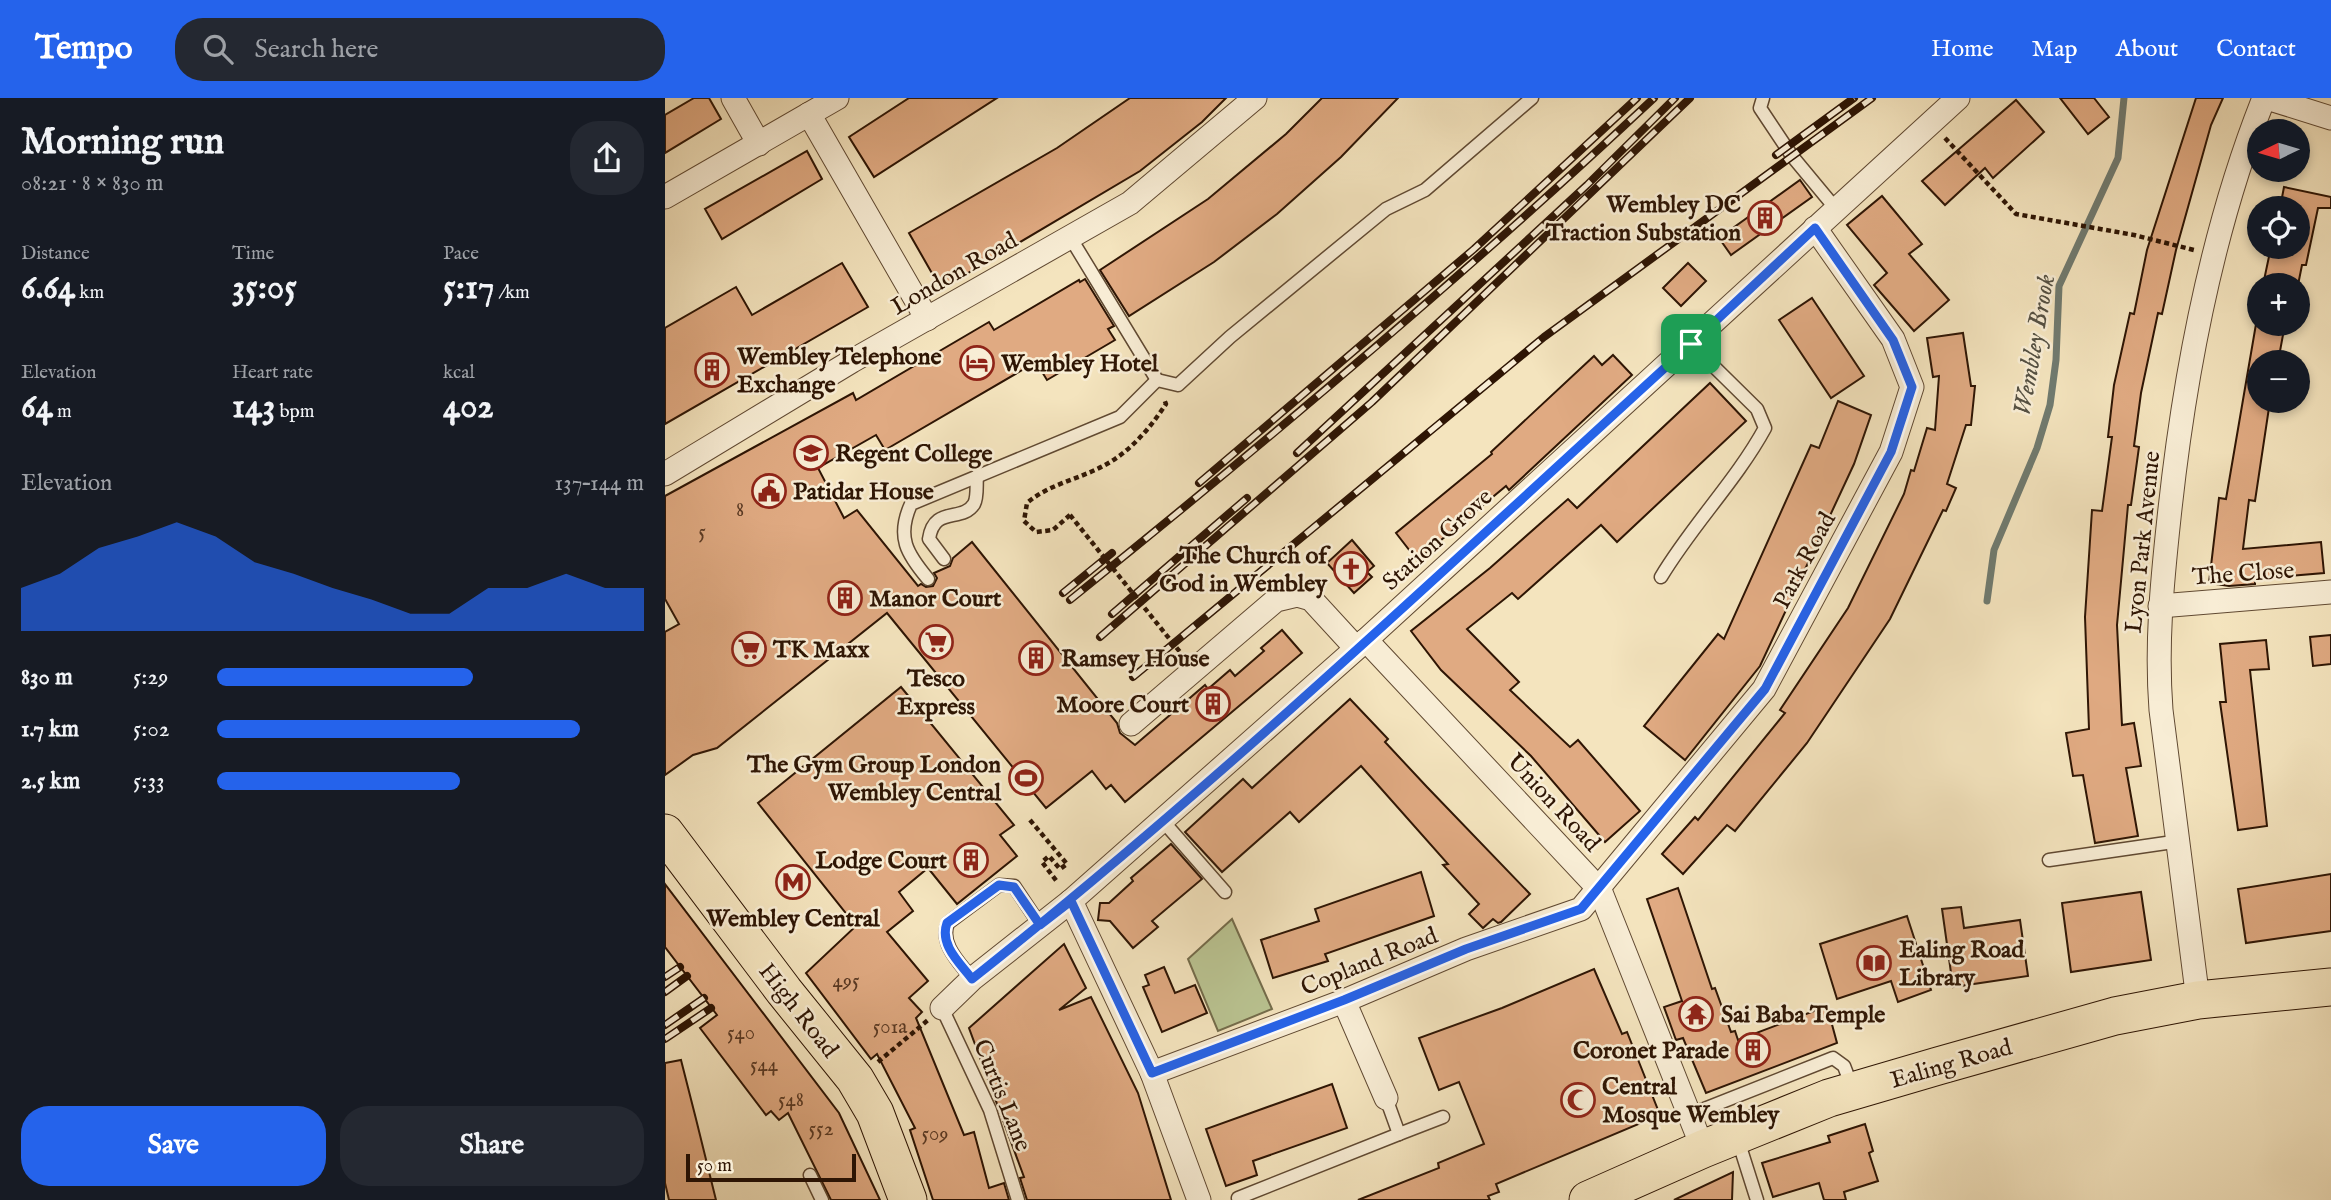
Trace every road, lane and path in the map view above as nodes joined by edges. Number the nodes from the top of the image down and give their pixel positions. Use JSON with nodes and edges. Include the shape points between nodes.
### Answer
{"nodes":[{"id":1,"x":733,"y":98,"type":"edge"},
{"id":2,"x":837,"y":98,"type":"edge"},
{"id":3,"x":1255,"y":98,"type":"edge"},
{"id":4,"x":1532,"y":98,"type":"edge"},
{"id":5,"x":1763,"y":98,"type":"edge"},
{"id":6,"x":1958,"y":98,"type":"edge"},
{"id":7,"x":2266,"y":98,"type":"edge"},
{"id":8,"x":809,"y":114,"type":"junction"},
{"id":9,"x":2331,"y":118,"type":"edge"},
{"id":10,"x":1931,"y":120,"type":"junction"},
{"id":11,"x":759,"y":144,"type":"junction"},
{"id":12,"x":665,"y":197,"type":"edge"},
{"id":13,"x":1836,"y":209,"type":"junction"},
{"id":14,"x":1815,"y":228,"type":"junction"},
{"id":15,"x":1070,"y":237,"type":"junction"},
{"id":16,"x":2215,"y":255,"type":"junction"},
{"id":17,"x":927,"y":319,"type":"junction"},
{"id":18,"x":1691,"y":344,"type":"junction"},
{"id":19,"x":1157,"y":380,"type":"junction"},
{"id":20,"x":665,"y":474,"type":"edge"},
{"id":21,"x":977,"y":476,"type":"junction"},
{"id":22,"x":944,"y":559,"type":"dead end"},
{"id":23,"x":1661,"y":577,"type":"dead end"},
{"id":24,"x":928,"y":579,"type":"dead end"},
{"id":25,"x":2331,"y":592,"type":"edge"},
{"id":26,"x":2160,"y":606,"type":"junction"},
{"id":27,"x":1361,"y":644,"type":"junction"},
{"id":28,"x":1184,"y":657,"type":"dead end"},
{"id":29,"x":1131,"y":724,"type":"dead end"},
{"id":30,"x":1030,"y":820,"type":"dead end"},
{"id":31,"x":1162,"y":820,"type":"junction"},
{"id":32,"x":665,"y":833,"type":"edge"},
{"id":33,"x":2179,"y":841,"type":"junction"},
{"id":34,"x":2049,"y":860,"type":"dead end"},
{"id":35,"x":1600,"y":890,"type":"junction"},
{"id":36,"x":1065,"y":892,"type":"junction"},
{"id":37,"x":1226,"y":892,"type":"dead end"},
{"id":38,"x":1040,"y":925,"type":"junction"},
{"id":39,"x":972,"y":979,"type":"junction"},
{"id":40,"x":2331,"y":987,"type":"edge"},
{"id":41,"x":1344,"y":1000,"type":"junction"},
{"id":42,"x":2198,"y":1000,"type":"junction"},
{"id":43,"x":936,"y":1013,"type":"junction"},
{"id":44,"x":877,"y":1063,"type":"dead end"},
{"id":45,"x":1152,"y":1073,"type":"junction"},
{"id":46,"x":1853,"y":1091,"type":"junction"},
{"id":47,"x":1385,"y":1098,"type":"joint"},
{"id":48,"x":1689,"y":1115,"type":"junction"},
{"id":49,"x":1443,"y":1117,"type":"dead end"},
{"id":50,"x":1399,"y":1134,"type":"junction"},
{"id":51,"x":1736,"y":1135,"type":"junction"},
{"id":52,"x":1703,"y":1149,"type":"junction"},
{"id":53,"x":810,"y":1175,"type":"dead end"},
{"id":54,"x":1238,"y":1198,"type":"dead end"},
{"id":55,"x":822,"y":1200,"type":"edge"},
{"id":56,"x":908,"y":1200,"type":"edge"},
{"id":57,"x":1018,"y":1200,"type":"edge"},
{"id":58,"x":1199,"y":1200,"type":"edge"},
{"id":59,"x":1588,"y":1200,"type":"edge"},
{"id":60,"x":1757,"y":1200,"type":"edge"}],
"edges":[{"from":1,"to":11,"type":"street"},
{"from":2,"to":8,"type":"street"},
{"from":3,"to":15,"type":"street","name":"London Road","via":[[1130,203]]},
{"from":4,"to":19,"type":"lane","via":[[1425,190],[1386,209],[1178,385]]},
{"from":5,"to":13,"type":"lane","via":[[1761,108]]},
{"from":6,"to":10,"type":"street","name":"Station Grove"},
{"from":7,"to":9,"type":"street"},
{"from":7,"to":16,"type":"street","name":"Lyon Park Avenue","via":[[2222,221]]},
{"from":8,"to":11,"type":"street"},
{"from":8,"to":17,"type":"street"},
{"from":10,"to":13,"type":"street","name":"Station Grove"},
{"from":10,"to":16,"type":"path","via":[[2016,214]]},
{"from":11,"to":12,"type":"street"},
{"from":13,"to":14,"type":"street","name":"Station Grove"},
{"from":14,"to":18,"type":"street","name":"Station Grove"},
{"from":14,"to":35,"type":"street","name":"Park Road","via":[[1893,340],[1912,387],[1895,439],[1765,689]]},
{"from":15,"to":17,"type":"street","name":"London Road"},
{"from":15,"to":19,"type":"lane"},
{"from":16,"to":26,"type":"street","name":"Lyon Park Avenue","via":[[2184,404]]},
{"from":17,"to":20,"type":"street","name":"London Road"},
{"from":18,"to":23,"type":"lane","via":[[1758,409],[1765,428]]},
{"from":18,"to":27,"type":"street","name":"Station Grove"},
{"from":19,"to":21,"type":"lane","via":[[1119,417]]},
{"from":19,"to":28,"type":"path","bridge":true,"via":[[1166,404],[1138,442],[1106,465],[1038,493],[1027,503],[1024,521],[1035,532],[1052,530],[1070,515]]},
{"from":21,"to":22,"type":"lane","via":[[971,507],[937,520],[931,527],[929,539]]},
{"from":21,"to":24,"type":"lane","via":[[911,504],[902,530],[905,549]]},
{"from":25,"to":26,"type":"street","name":"The Close"},
{"from":26,"to":33,"type":"street","name":"Lyon Park Avenue","via":[[2161,710]]},
{"from":27,"to":29,"type":"street","name":"Union Road","via":[[1311,599],[1297,595],[1276,600]]},
{"from":27,"to":31,"type":"street","name":"Station Grove"},
{"from":27,"to":35,"type":"street","name":"Union Road"},
{"from":30,"to":36,"type":"path","via":[[1067,864],[1060,869],[1049,856],[1042,862]]},
{"from":31,"to":36,"type":"street","name":"Station Grove"},
{"from":31,"to":37,"type":"lane"},
{"from":32,"to":56,"type":"main road","name":"High Road","via":[[789,987],[855,1079],[875,1113]]},
{"from":33,"to":34,"type":"lane"},
{"from":33,"to":42,"type":"street","name":"Lyon Park Avenue"},
{"from":35,"to":41,"type":"street","name":"Copland Road","via":[[1581,909],[1466,949]]},
{"from":35,"to":48,"type":"street","name":"Union Road"},
{"from":36,"to":38,"type":"street","name":"Station Grove"},
{"from":36,"to":45,"type":"street"},
{"from":38,"to":39,"type":"street","name":"Station Grove"},
{"from":38,"to":39,"type":"lane","via":[[1014,887],[1007,885],[999,885],[947,923],[946,944]]},
{"from":39,"to":43,"type":"street","name":"Station Grove"},
{"from":40,"to":42,"type":"main road","name":"Ealing Road"},
{"from":41,"to":45,"type":"street","name":"Copland Road"},
{"from":41,"to":47,"type":"street"},
{"from":42,"to":46,"type":"main road","name":"Ealing Road","via":[[2115,1016]]},
{"from":43,"to":44,"type":"path"},
{"from":43,"to":57,"type":"lane","name":"Curtis Lane","via":[[990,1110]]},
{"from":45,"to":58,"type":"street"},
{"from":46,"to":48,"type":"lane","via":[[1839,1060],[1833,1059]]},
{"from":46,"to":51,"type":"main road","name":"Ealing Road"},
{"from":47,"to":50,"type":"lane"},
{"from":48,"to":52,"type":"street","name":"Union Road"},
{"from":49,"to":50,"type":"lane"},
{"from":50,"to":54,"type":"lane"},
{"from":51,"to":52,"type":"main road","name":"Ealing Road"},
{"from":51,"to":60,"type":"lane"},
{"from":52,"to":59,"type":"main road","name":"Ealing Road"},
{"from":53,"to":55,"type":"lane"}]}
